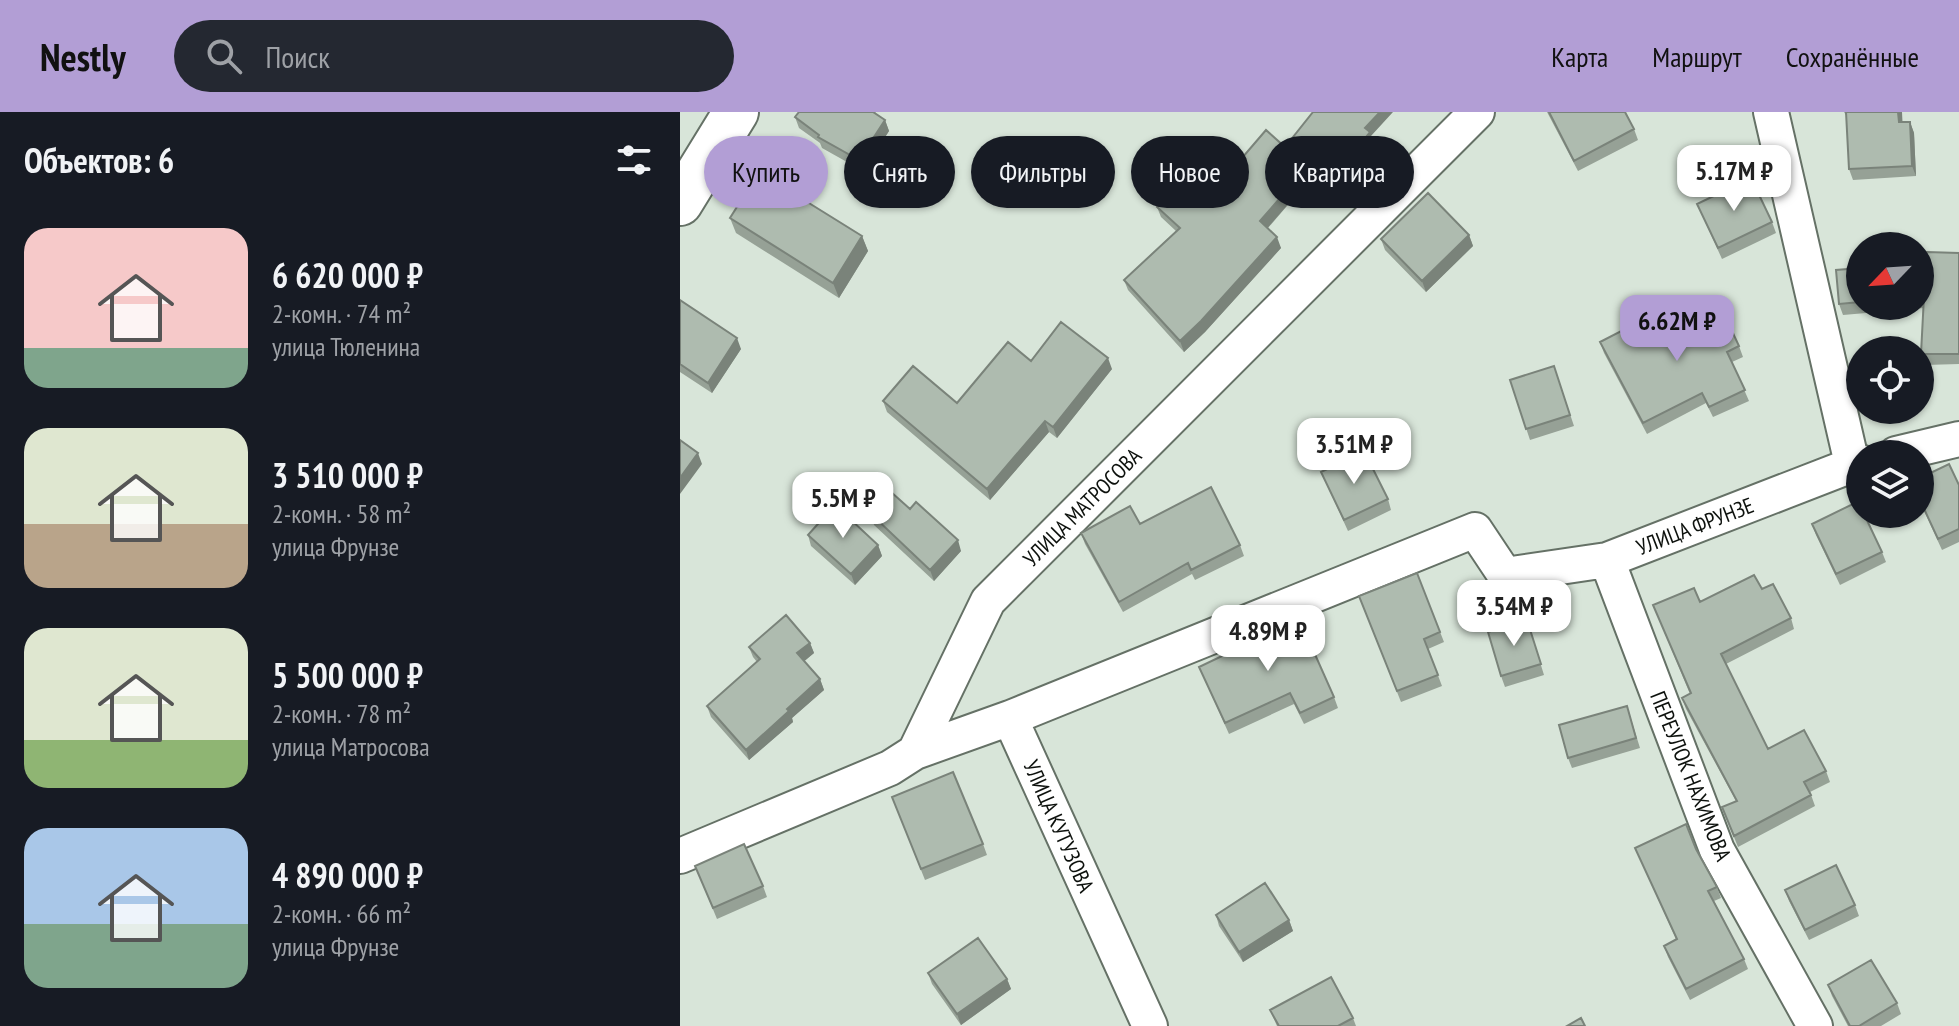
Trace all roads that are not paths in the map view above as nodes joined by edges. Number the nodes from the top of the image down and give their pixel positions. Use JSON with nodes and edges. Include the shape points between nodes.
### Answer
{"nodes":[{"id":1,"x":736,"y":112,"type":"edge"},
{"id":2,"x":1477,"y":112,"type":"edge"},
{"id":3,"x":1771,"y":112,"type":"edge"},
{"id":4,"x":680,"y":203,"type":"edge"},
{"id":5,"x":1959,"y":439,"type":"edge"},
{"id":6,"x":1850,"y":440,"type":"edge"},
{"id":7,"x":1934,"y":445,"type":"edge"},
{"id":8,"x":1846,"y":467,"type":"edge"},
{"id":9,"x":1607,"y":560,"type":"junction"},
{"id":10,"x":1010,"y":718,"type":"junction"},
{"id":11,"x":915,"y":752,"type":"junction"},
{"id":12,"x":680,"y":856,"type":"edge"},
{"id":13,"x":1150,"y":1026,"type":"edge"},
{"id":14,"x":1815,"y":1026,"type":"edge"}],
"edges":[{"from":1,"to":4,"type":"main road"},
{"from":2,"to":11,"type":"street","name":"УЛИЦА МАТРОСОВА","via":[[988,601]]},
{"from":3,"to":6,"type":"street"},
{"from":5,"to":7,"type":"street"},
{"from":8,"to":9,"type":"street","name":"УЛИЦА ФРУНЗЕ"},
{"from":9,"to":10,"type":"street","name":"УЛИЦА ФРУНЗЕ","via":[[1505,575],[1475,530]]},
{"from":9,"to":14,"type":"street","name":"ПЕРЕУЛОК НАХИМОВА","via":[[1717,850]]},
{"from":10,"to":11,"type":"street"},
{"from":10,"to":13,"type":"street","name":"УЛИЦА КУТУЗОВА"},
{"from":11,"to":12,"type":"street","via":[[890,768]]}]}
